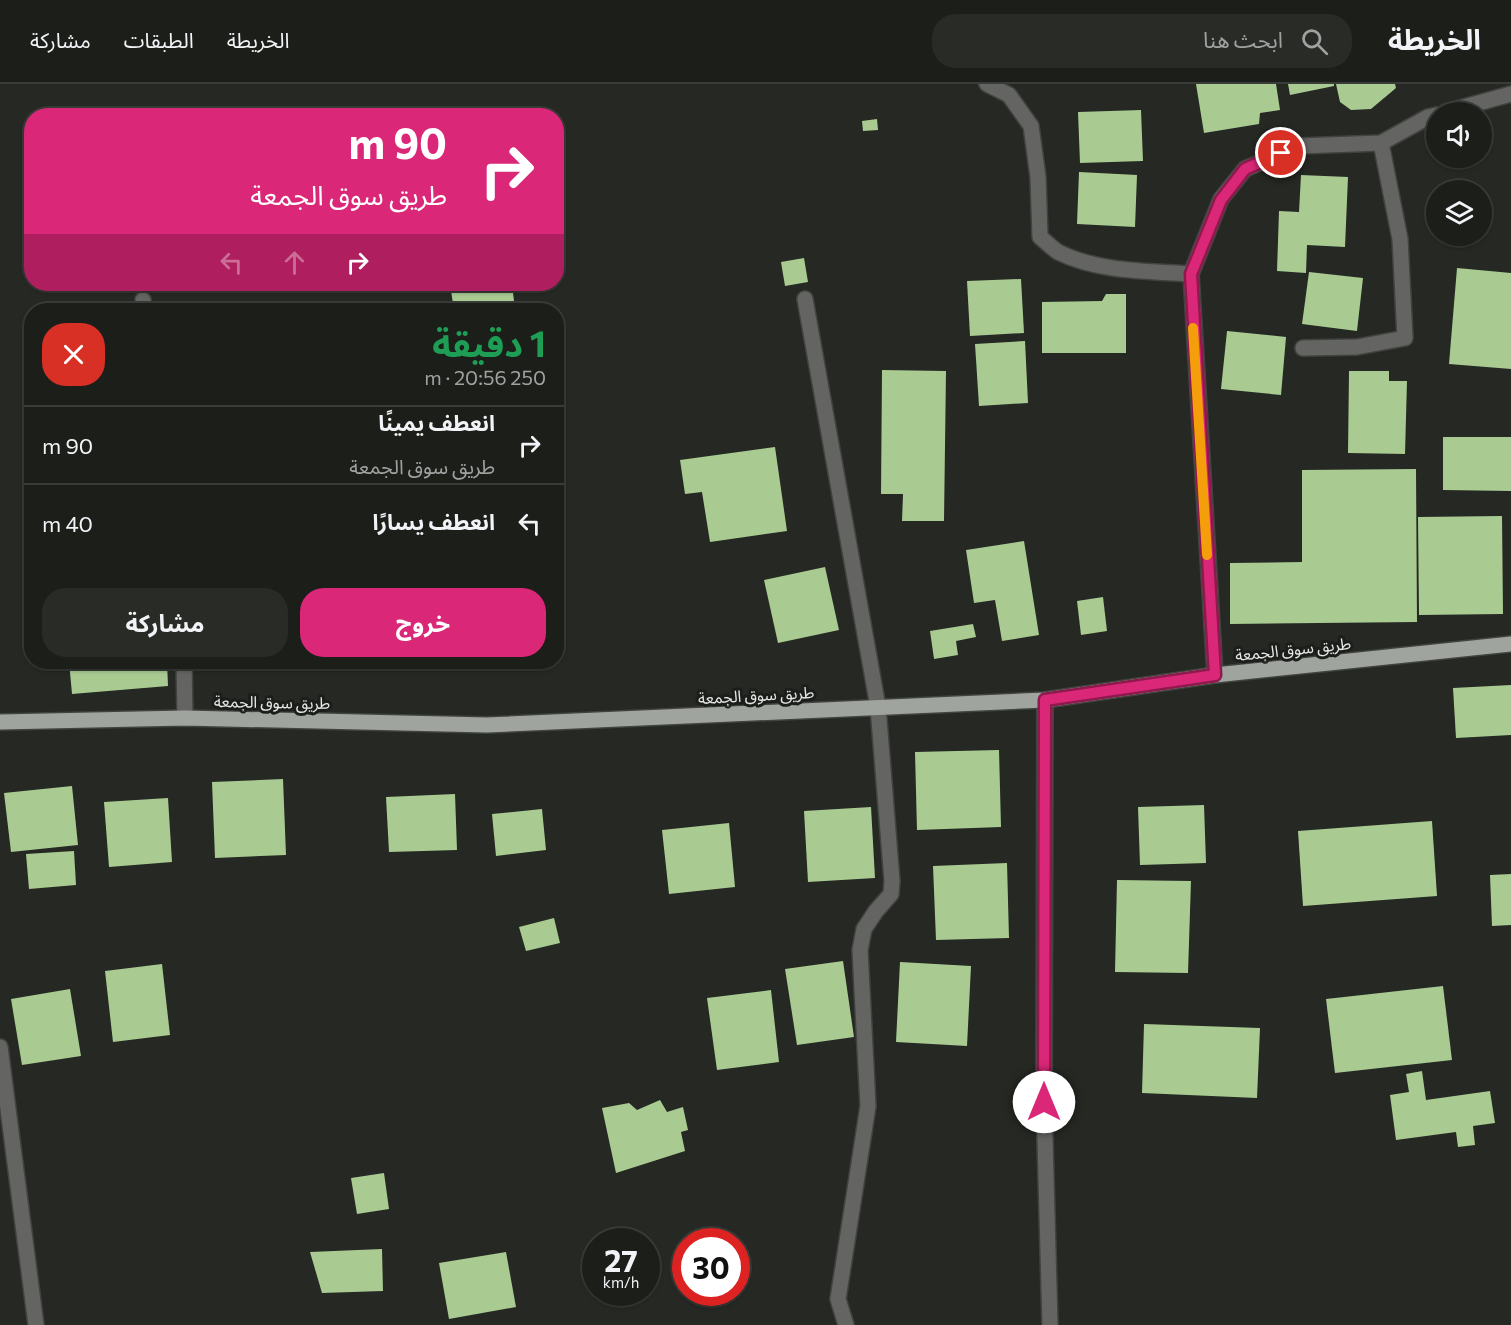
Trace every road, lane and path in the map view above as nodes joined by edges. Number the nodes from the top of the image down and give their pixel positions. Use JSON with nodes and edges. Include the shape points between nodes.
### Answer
{"nodes":[{"id":1,"x":987,"y":84,"type":"edge"},
{"id":2,"x":1511,"y":94,"type":"edge"},
{"id":3,"x":1482,"y":102,"type":"edge"},
{"id":4,"x":1426,"y":118,"type":"edge"},
{"id":5,"x":1381,"y":143,"type":"junction"},
{"id":6,"x":1191,"y":274,"type":"junction"},
{"id":7,"x":806,"y":299,"type":"dead end"},
{"id":8,"x":1303,"y":348,"type":"dead end"},
{"id":9,"x":1511,"y":644,"type":"edge"},
{"id":10,"x":184,"y":669,"type":"edge"},
{"id":11,"x":1215,"y":675,"type":"junction"},
{"id":12,"x":1045,"y":700,"type":"junction"},
{"id":13,"x":878,"y":707,"type":"junction"},
{"id":14,"x":185,"y":718,"type":"junction"},
{"id":15,"x":0,"y":723,"type":"edge"},
{"id":16,"x":0,"y":1047,"type":"edge"},
{"id":17,"x":36,"y":1325,"type":"edge"},
{"id":18,"x":846,"y":1325,"type":"edge"},
{"id":19,"x":1050,"y":1325,"type":"edge"}],
"edges":[{"from":1,"to":6,"type":"street","via":[[1009,95],[1031,126],[1040,237],[1057,251],[1083,262]]},
{"from":2,"to":3,"type":"street"},
{"from":4,"to":5,"type":"street"},
{"from":5,"to":6,"type":"street","via":[[1299,146],[1245,169],[1221,200]]},
{"from":5,"to":8,"type":"street","via":[[1400,239],[1405,338],[1357,347]]},
{"from":6,"to":11,"type":"street"},
{"from":7,"to":13,"type":"street"},
{"from":9,"to":11,"type":"main road","name":"طريق سوق الجمعة"},
{"from":10,"to":14,"type":"street"},
{"from":11,"to":12,"type":"main road","name":"طريق سوق الجمعة"},
{"from":12,"to":13,"type":"main road","name":"طريق سوق الجمعة"},
{"from":12,"to":19,"type":"street","via":[[1044,1102]]},
{"from":13,"to":14,"type":"main road","name":"طريق سوق الجمعة","via":[[487,725]]},
{"from":13,"to":18,"type":"street","via":[[892,881],[891,894],[864,929],[860,950],[868,1106],[838,1299]]},
{"from":14,"to":15,"type":"main road","name":"طريق سوق الجمعة"},
{"from":16,"to":17,"type":"street"}]}
